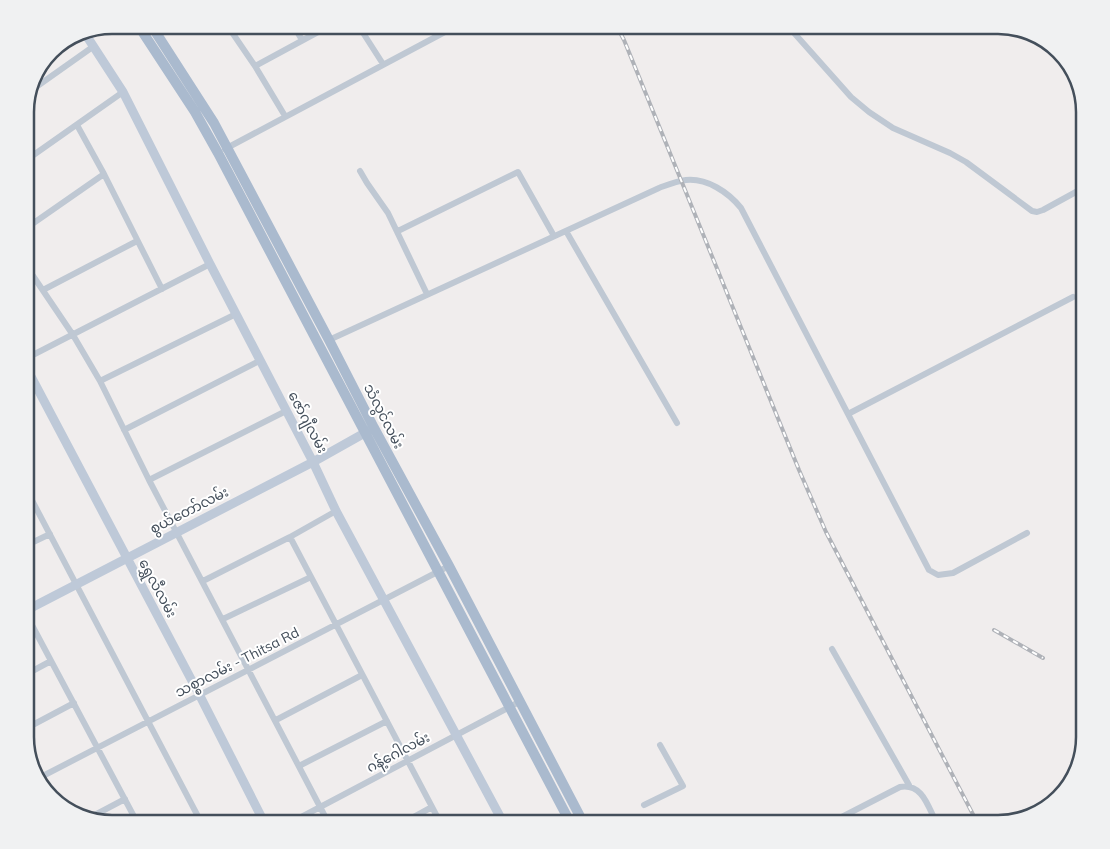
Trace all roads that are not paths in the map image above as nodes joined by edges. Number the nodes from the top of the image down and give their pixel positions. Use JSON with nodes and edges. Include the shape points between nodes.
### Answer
{"nodes":[{"id":1,"x":144,"y":34,"type":"edge"},
{"id":2,"x":157,"y":34,"type":"edge"},
{"id":3,"x":232,"y":34,"type":"edge"},
{"id":4,"x":298,"y":34,"type":"edge"},
{"id":5,"x":314,"y":34,"type":"edge"},
{"id":6,"x":364,"y":34,"type":"edge"},
{"id":7,"x":441,"y":34,"type":"edge"},
{"id":8,"x":795,"y":34,"type":"edge"},
{"id":9,"x":88,"y":38,"type":"edge"},
{"id":10,"x":302,"y":40,"type":"junction"},
{"id":11,"x":94,"y":46,"type":"junction"},
{"id":12,"x":383,"y":64,"type":"junction"},
{"id":13,"x":255,"y":66,"type":"junction"},
{"id":14,"x":39,"y":85,"type":"edge"},
{"id":15,"x":123,"y":92,"type":"junction"},
{"id":16,"x":286,"y":116,"type":"junction"},
{"id":17,"x":77,"y":125,"type":"junction"},
{"id":18,"x":227,"y":148,"type":"junction"},
{"id":19,"x":218,"y":153,"type":"junction"},
{"id":20,"x":34,"y":155,"type":"edge"},
{"id":21,"x":360,"y":171,"type":"dead end"},
{"id":22,"x":104,"y":174,"type":"junction"},
{"id":23,"x":1076,"y":192,"type":"edge"},
{"id":24,"x":34,"y":223,"type":"edge"},
{"id":25,"x":398,"y":231,"type":"junction"},
{"id":26,"x":566,"y":231,"type":"junction"},
{"id":27,"x":554,"y":236,"type":"junction"},
{"id":28,"x":137,"y":240,"type":"junction"},
{"id":29,"x":210,"y":264,"type":"junction"},
{"id":30,"x":34,"y":277,"type":"edge"},
{"id":31,"x":162,"y":289,"type":"junction"},
{"id":32,"x":43,"y":290,"type":"junction"},
{"id":33,"x":303,"y":291,"type":"junction"},
{"id":34,"x":428,"y":294,"type":"junction"},
{"id":35,"x":293,"y":296,"type":"junction"},
{"id":36,"x":1073,"y":297,"type":"dead end"},
{"id":37,"x":236,"y":314,"type":"junction"},
{"id":38,"x":73,"y":335,"type":"junction"},
{"id":39,"x":329,"y":340,"type":"junction"},
{"id":40,"x":34,"y":354,"type":"edge"},
{"id":41,"x":261,"y":360,"type":"junction"},
{"id":42,"x":100,"y":381,"type":"junction"},
{"id":43,"x":34,"y":382,"type":"edge"},
{"id":44,"x":286,"y":411,"type":"junction"},
{"id":45,"x":848,"y":414,"type":"junction"},
{"id":46,"x":677,"y":423,"type":"dead end"},
{"id":47,"x":124,"y":430,"type":"junction"},
{"id":48,"x":369,"y":431,"type":"junction"},
{"id":49,"x":314,"y":462,"type":"junction"},
{"id":50,"x":149,"y":480,"type":"junction"},
{"id":51,"x":34,"y":504,"type":"edge"},
{"id":52,"x":336,"y":511,"type":"junction"},
{"id":53,"x":177,"y":531,"type":"junction"},
{"id":54,"x":1027,"y":532,"type":"dead end"},
{"id":55,"x":50,"y":534,"type":"junction"},
{"id":56,"x":290,"y":537,"type":"junction"},
{"id":57,"x":34,"y":542,"type":"edge"},
{"id":58,"x":126,"y":558,"type":"junction"},
{"id":59,"x":448,"y":566,"type":"junction"},
{"id":60,"x":439,"y":571,"type":"junction"},
{"id":61,"x":311,"y":577,"type":"junction"},
{"id":62,"x":203,"y":581,"type":"junction"},
{"id":63,"x":77,"y":584,"type":"junction"},
{"id":64,"x":384,"y":599,"type":"junction"},
{"id":65,"x":34,"y":606,"type":"edge"},
{"id":66,"x":223,"y":619,"type":"junction"},
{"id":67,"x":336,"y":625,"type":"junction"},
{"id":68,"x":34,"y":628,"type":"edge"},
{"id":69,"x":832,"y":648,"type":"dead end"},
{"id":70,"x":51,"y":660,"type":"junction"},
{"id":71,"x":34,"y":670,"type":"edge"},
{"id":72,"x":250,"y":670,"type":"junction"},
{"id":73,"x":362,"y":675,"type":"junction"},
{"id":74,"x":200,"y":696,"type":"junction"},
{"id":75,"x":519,"y":702,"type":"junction"},
{"id":76,"x":74,"y":703,"type":"junction"},
{"id":77,"x":509,"y":707,"type":"junction"},
{"id":78,"x":276,"y":720,"type":"junction"},
{"id":79,"x":387,"y":721,"type":"junction"},
{"id":80,"x":149,"y":722,"type":"junction"},
{"id":81,"x":34,"y":724,"type":"edge"},
{"id":82,"x":457,"y":735,"type":"junction"},
{"id":83,"x":660,"y":745,"type":"dead end"},
{"id":84,"x":98,"y":748,"type":"junction"},
{"id":85,"x":408,"y":761,"type":"junction"},
{"id":86,"x":299,"y":766,"type":"junction"},
{"id":87,"x":44,"y":776,"type":"edge"},
{"id":88,"x":909,"y":786,"type":"junction"},
{"id":89,"x":125,"y":800,"type":"junction"},
{"id":90,"x":644,"y":805,"type":"dead end"},
{"id":91,"x":320,"y":807,"type":"junction"},
{"id":92,"x":432,"y":807,"type":"junction"},
{"id":93,"x":578,"y":812,"type":"junction"},
{"id":94,"x":97,"y":814,"type":"edge"},
{"id":95,"x":133,"y":815,"type":"edge"},
{"id":96,"x":197,"y":815,"type":"edge"},
{"id":97,"x":260,"y":815,"type":"edge"},
{"id":98,"x":305,"y":815,"type":"edge"},
{"id":99,"x":324,"y":815,"type":"edge"},
{"id":100,"x":417,"y":815,"type":"edge"},
{"id":101,"x":436,"y":815,"type":"edge"},
{"id":102,"x":499,"y":815,"type":"edge"},
{"id":103,"x":566,"y":815,"type":"edge"},
{"id":104,"x":575,"y":815,"type":"edge"},
{"id":105,"x":580,"y":815,"type":"edge"},
{"id":106,"x":846,"y":815,"type":"edge"},
{"id":107,"x":932,"y":815,"type":"edge"}],
"edges":[{"from":1,"to":19,"type":"main road","name":"သံလွင်လမ်း"},
{"from":2,"to":18,"type":"main road","name":"သံလွင်လမ်း"},
{"from":3,"to":13,"type":"street"},
{"from":4,"to":10,"type":"street"},
{"from":5,"to":10,"type":"street"},
{"from":6,"to":12,"type":"street"},
{"from":7,"to":12,"type":"street"},
{"from":8,"to":23,"type":"street","via":[[845,91],[869,112],[893,128],[966,162],[1032,211],[1043,210]]},
{"from":9,"to":11,"type":"street","name":"ဇော်ဂျီလမ်း"},
{"from":10,"to":13,"type":"street"},
{"from":11,"to":14,"type":"street"},
{"from":11,"to":15,"type":"street","name":"ဇော်ဂျီလမ်း"},
{"from":12,"to":16,"type":"street"},
{"from":13,"to":16,"type":"street"},
{"from":15,"to":17,"type":"street"},
{"from":15,"to":29,"type":"street","name":"ဇော်ဂျီလမ်း"},
{"from":16,"to":18,"type":"street"},
{"from":17,"to":20,"type":"street"},
{"from":17,"to":22,"type":"street"},
{"from":18,"to":19,"type":"street"},
{"from":18,"to":33,"type":"main road","name":"သံလွင်လမ်း"},
{"from":19,"to":35,"type":"main road","name":"သံလွင်လမ်း"},
{"from":21,"to":25,"type":"street"},
{"from":22,"to":24,"type":"street"},
{"from":22,"to":28,"type":"street"},
{"from":25,"to":27,"type":"street","via":[[518,172]]},
{"from":25,"to":34,"type":"street"},
{"from":26,"to":27,"type":"street"},
{"from":26,"to":45,"type":"street","via":[[674,182],[701,181],[721,189],[741,208]]},
{"from":26,"to":46,"type":"street"},
{"from":27,"to":34,"type":"street"},
{"from":28,"to":31,"type":"street"},
{"from":28,"to":32,"type":"street"},
{"from":29,"to":31,"type":"street"},
{"from":29,"to":37,"type":"street","name":"ဇော်ဂျီလမ်း"},
{"from":30,"to":32,"type":"street"},
{"from":31,"to":38,"type":"street"},
{"from":32,"to":38,"type":"street"},
{"from":33,"to":35,"type":"main road"},
{"from":33,"to":39,"type":"main road","name":"သံလွင်လမ်း"},
{"from":34,"to":39,"type":"street"},
{"from":35,"to":48,"type":"main road","name":"သံလွင်လမ်း"},
{"from":36,"to":45,"type":"street"},
{"from":37,"to":41,"type":"street","name":"ဇော်ဂျီလမ်း"},
{"from":37,"to":42,"type":"street"},
{"from":38,"to":40,"type":"street"},
{"from":38,"to":42,"type":"street"},
{"from":39,"to":48,"type":"main road","name":"သံလွင်လမ်း"},
{"from":41,"to":44,"type":"street","name":"ဇော်ဂျီလမ်း"},
{"from":41,"to":47,"type":"street"},
{"from":42,"to":47,"type":"street"},
{"from":43,"to":58,"type":"street","name":"ရွှေလီလမ်း"},
{"from":44,"to":49,"type":"street","name":"ဇော်ဂျီလမ်း"},
{"from":44,"to":50,"type":"street"},
{"from":45,"to":54,"type":"street","via":[[933,573],[952,572]]},
{"from":47,"to":50,"type":"street"},
{"from":48,"to":49,"type":"street","name":"စွယ်တော်လမ်း"},
{"from":48,"to":59,"type":"main road","name":"သံလွင်လမ်း"},
{"from":48,"to":60,"type":"main road","name":"သံလွင်လမ်း"},
{"from":49,"to":52,"type":"street","name":"ဇော်ဂျီလမ်း"},
{"from":49,"to":53,"type":"street","name":"စွယ်တော်လမ်း"},
{"from":50,"to":53,"type":"street"},
{"from":51,"to":55,"type":"street"},
{"from":52,"to":56,"type":"street"},
{"from":52,"to":64,"type":"street","name":"ဇော်ဂျီလမ်း"},
{"from":53,"to":58,"type":"street","name":"စွယ်တော်လမ်း"},
{"from":53,"to":62,"type":"street"},
{"from":55,"to":57,"type":"street"},
{"from":55,"to":63,"type":"street"},
{"from":56,"to":61,"type":"street"},
{"from":56,"to":62,"type":"street"},
{"from":58,"to":63,"type":"street","name":"စွယ်တော်လမ်း"},
{"from":58,"to":74,"type":"street","name":"ရွှေလီလမ်း"},
{"from":59,"to":60,"type":"street","name":"သစ္စာလမ်း - Thitsa Rd"},
{"from":59,"to":75,"type":"main road","name":"သံလွင်လမ်း"},
{"from":60,"to":64,"type":"street","name":"သစ္စာလမ်း - Thitsa Rd"},
{"from":60,"to":77,"type":"main road","name":"သံလွင်လမ်း"},
{"from":61,"to":66,"type":"street"},
{"from":61,"to":67,"type":"street"},
{"from":62,"to":66,"type":"street"},
{"from":63,"to":65,"type":"street","name":"စွယ်တော်လမ်း"},
{"from":63,"to":80,"type":"street"},
{"from":64,"to":67,"type":"street","name":"သစ္စာလမ်း - Thitsa Rd"},
{"from":64,"to":82,"type":"street","name":"ဇော်ဂျီလမ်း"},
{"from":66,"to":72,"type":"street"},
{"from":67,"to":72,"type":"street","name":"သစ္စာလမ်း - Thitsa Rd"},
{"from":67,"to":73,"type":"street"},
{"from":68,"to":70,"type":"street"},
{"from":69,"to":88,"type":"street"},
{"from":70,"to":71,"type":"street"},
{"from":70,"to":76,"type":"street"},
{"from":72,"to":74,"type":"street","name":"သစ္စာလမ်း - Thitsa Rd"},
{"from":72,"to":78,"type":"street"},
{"from":73,"to":78,"type":"street"},
{"from":73,"to":79,"type":"street"},
{"from":74,"to":80,"type":"street","name":"သစ္စာလမ်း - Thitsa Rd"},
{"from":74,"to":97,"type":"street","name":"ရွှေလီလမ်း"},
{"from":75,"to":77,"type":"street","name":"ဂန့်ဂေါလမ်း"},
{"from":75,"to":93,"type":"main road","name":"သံလွင်လမ်း"},
{"from":76,"to":81,"type":"street"},
{"from":76,"to":84,"type":"street"},
{"from":77,"to":82,"type":"street","name":"ဂန့်ဂေါလမ်း"},
{"from":77,"to":103,"type":"main road","name":"သံလွင်လမ်း"},
{"from":78,"to":86,"type":"street"},
{"from":79,"to":85,"type":"street"},
{"from":79,"to":86,"type":"street"},
{"from":80,"to":84,"type":"street","name":"သစ္စာလမ်း - Thitsa Rd"},
{"from":80,"to":96,"type":"street"},
{"from":82,"to":85,"type":"street","name":"ဂန့်ဂေါလမ်း"},
{"from":82,"to":102,"type":"street","name":"ဇော်ဂျီလမ်း"},
{"from":83,"to":90,"type":"street","via":[[683,786]]},
{"from":84,"to":87,"type":"street","name":"သစ္စာလမ်း - Thitsa Rd"},
{"from":84,"to":89,"type":"street"},
{"from":85,"to":91,"type":"street","name":"ဂန့်ဂေါလမ်း"},
{"from":85,"to":92,"type":"street"},
{"from":86,"to":91,"type":"street"},
{"from":88,"to":106,"type":"street","via":[[900,787]]},
{"from":88,"to":107,"type":"street","via":[[918,790]]},
{"from":89,"to":94,"type":"street"},
{"from":89,"to":95,"type":"street"},
{"from":91,"to":98,"type":"street","name":"ဂန့်ဂေါလမ်း"},
{"from":91,"to":99,"type":"street"},
{"from":92,"to":100,"type":"street"},
{"from":92,"to":101,"type":"street"},
{"from":93,"to":104,"type":"main road"},
{"from":93,"to":105,"type":"main road","name":"သံလွင်လမ်း"}]}
